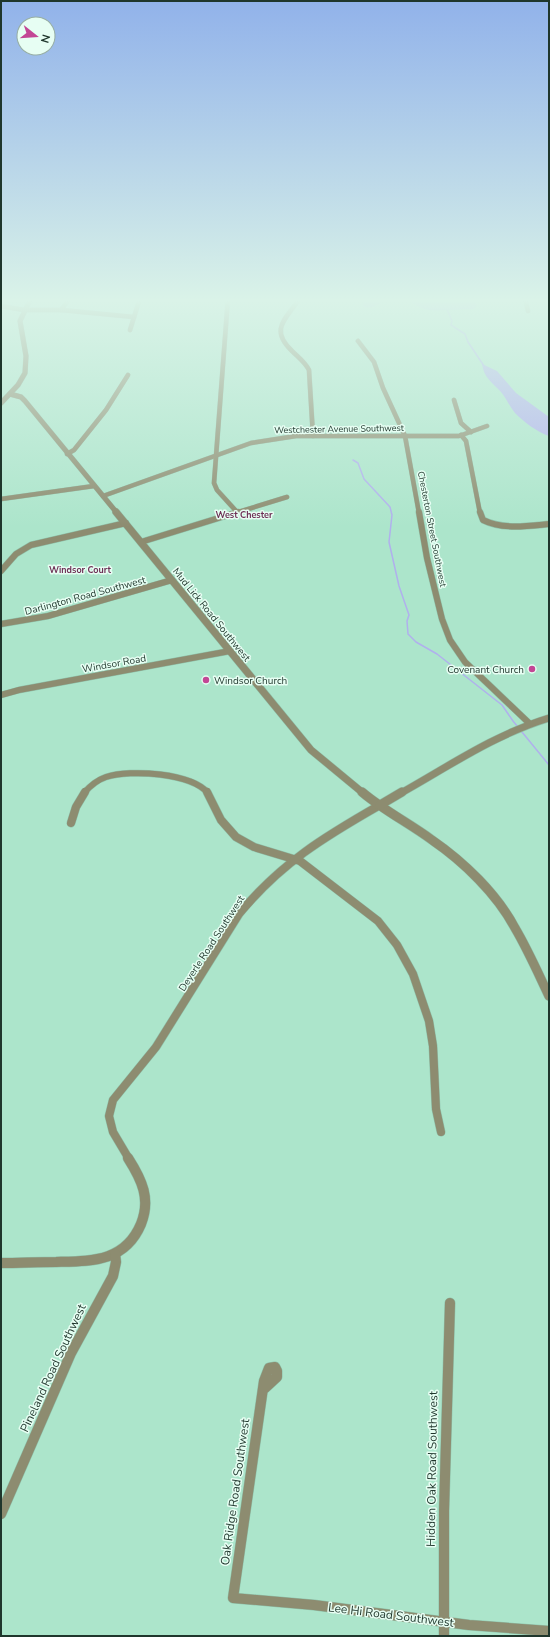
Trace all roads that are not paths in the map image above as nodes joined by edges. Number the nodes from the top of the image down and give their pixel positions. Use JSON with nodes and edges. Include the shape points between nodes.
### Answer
{"nodes":[{"id":1,"x":23,"y":374,"type":"edge"},
{"id":2,"x":222,"y":374,"type":"edge"},
{"id":3,"x":309,"y":374,"type":"edge"},
{"id":4,"x":378,"y":374,"type":"edge"},
{"id":5,"x":128,"y":375,"type":"dead end"},
{"id":6,"x":18,"y":384,"type":"junction"},
{"id":7,"x":10,"y":394,"type":"junction"},
{"id":8,"x":23,"y":398,"type":"junction"},
{"id":9,"x":454,"y":400,"type":"dead end"},
{"id":10,"x":1,"y":403,"type":"edge"},
{"id":11,"x":487,"y":426,"type":"dead end"},
{"id":12,"x":470,"y":432,"type":"junction"},
{"id":13,"x":461,"y":435,"type":"junction"},
{"id":14,"x":313,"y":436,"type":"junction"},
{"id":15,"x":405,"y":436,"type":"junction"},
{"id":16,"x":67,"y":454,"type":"junction"},
{"id":17,"x":216,"y":456,"type":"junction"},
{"id":18,"x":94,"y":486,"type":"junction"},
{"id":19,"x":103,"y":496,"type":"junction"},
{"id":20,"x":287,"y":497,"type":"dead end"},
{"id":21,"x":1,"y":500,"type":"edge"},
{"id":22,"x":237,"y":512,"type":"junction"},
{"id":23,"x":126,"y":523,"type":"junction"},
{"id":24,"x":549,"y":524,"type":"edge"},
{"id":25,"x":141,"y":542,"type":"junction"},
{"id":26,"x":1,"y":571,"type":"edge"},
{"id":27,"x":172,"y":580,"type":"junction"},
{"id":28,"x":1,"y":624,"type":"edge"},
{"id":29,"x":230,"y":651,"type":"junction"},
{"id":30,"x":1,"y":695,"type":"edge"},
{"id":31,"x":549,"y":718,"type":"edge"},
{"id":32,"x":523,"y":726,"type":"junction"},
{"id":33,"x":380,"y":805,"type":"junction"},
{"id":34,"x":71,"y":823,"type":"dead end"},
{"id":35,"x":294,"y":857,"type":"junction"},
{"id":36,"x":549,"y":996,"type":"edge"},
{"id":37,"x":441,"y":1132,"type":"dead end"},
{"id":38,"x":115,"y":1254,"type":"junction"},
{"id":39,"x":1,"y":1263,"type":"edge"},
{"id":40,"x":450,"y":1303,"type":"dead end"},
{"id":41,"x":264,"y":1389,"type":"dead end"},
{"id":42,"x":1,"y":1514,"type":"edge"},
{"id":43,"x":234,"y":1598,"type":"joint"},
{"id":44,"x":444,"y":1622,"type":"junction"},
{"id":45,"x":549,"y":1631,"type":"edge"},
{"id":46,"x":444,"y":1636,"type":"edge"}],
"edges":[{"from":1,"to":6,"type":"street"},
{"from":2,"to":17,"type":"street"},
{"from":3,"to":14,"type":"street"},
{"from":4,"to":15,"type":"street","name":"Chesterton Street Southwest"},
{"from":5,"to":16,"type":"street","via":[[103,415],[74,450]]},
{"from":6,"to":7,"type":"street"},
{"from":6,"to":8,"type":"street","name":"Mud Lick Road Southwest"},
{"from":7,"to":8,"type":"street"},
{"from":7,"to":10,"type":"street"},
{"from":8,"to":16,"type":"street","name":"Mud Lick Road Southwest"},
{"from":9,"to":12,"type":"street","via":[[461,423]]},
{"from":11,"to":12,"type":"street","name":"Westchester Avenue Southwest"},
{"from":12,"to":13,"type":"street","name":"Westchester Avenue Southwest"},
{"from":13,"to":15,"type":"street","name":"Westchester Avenue Southwest"},
{"from":13,"to":24,"type":"street","via":[[466,441],[483,520],[497,525]]},
{"from":14,"to":15,"type":"street","name":"Westchester Avenue Southwest"},
{"from":14,"to":17,"type":"street","name":"Westchester Avenue Southwest","via":[[268,439]]},
{"from":15,"to":32,"type":"street","name":"Chesterton Street Southwest","via":[[427,558],[445,629],[465,662]]},
{"from":16,"to":18,"type":"street","name":"Mud Lick Road Southwest"},
{"from":17,"to":19,"type":"street","name":"Westchester Avenue Southwest"},
{"from":17,"to":22,"type":"street","via":[[215,487]]},
{"from":18,"to":19,"type":"street","name":"Mud Lick Road Southwest"},
{"from":18,"to":21,"type":"street"},
{"from":19,"to":23,"type":"street","name":"Mud Lick Road Southwest"},
{"from":20,"to":22,"type":"street"},
{"from":22,"to":25,"type":"street"},
{"from":23,"to":25,"type":"street","name":"Mud Lick Road Southwest"},
{"from":23,"to":26,"type":"street","via":[[25,548]]},
{"from":25,"to":27,"type":"street","name":"Mud Lick Road Southwest"},
{"from":27,"to":28,"type":"street","name":"Darlington Road Southwest","via":[[48,616]]},
{"from":27,"to":29,"type":"street","name":"Mud Lick Road Southwest"},
{"from":29,"to":30,"type":"street","name":"Windsor Road"},
{"from":29,"to":33,"type":"street","name":"Mud Lick Road Southwest","via":[[311,750]]},
{"from":31,"to":32,"type":"street","name":"Deyerle Road Southwest"},
{"from":32,"to":33,"type":"street","name":"Deyerle Road Southwest"},
{"from":33,"to":35,"type":"street","name":"Deyerle Road Southwest"},
{"from":33,"to":36,"type":"street","name":"Mud Lick Road Southwest","via":[[448,852],[491,894],[515,927]]},
{"from":34,"to":35,"type":"street","via":[[79,800],[88,788],[108,776],[122,774],[174,777],[195,783],[206,790],[225,826],[238,838],[262,849]]},
{"from":35,"to":37,"type":"street","via":[[378,921],[402,950],[422,998],[431,1028],[434,1100]]},
{"from":35,"to":38,"type":"street","name":"Deyerle Road Southwest","via":[[265,883],[239,914],[156,1047],[113,1100],[109,1120],[138,1174],[146,1196],[146,1214],[142,1224],[135,1236]]},
{"from":38,"to":39,"type":"street","via":[[105,1259],[86,1262]]},
{"from":38,"to":42,"type":"street","name":"Pineland Road Southwest","via":[[113,1276],[74,1347]]},
{"from":40,"to":44,"type":"street","name":"Hidden Oak Road Southwest"},
{"from":41,"to":43,"type":"street","name":"Oak Ridge Road Southwest","via":[[252,1453]]},
{"from":43,"to":44,"type":"street","name":"Lee Hi Road Southwest","via":[[314,1605]]},
{"from":44,"to":45,"type":"street","name":"Lee Hi Road Southwest"},
{"from":44,"to":46,"type":"street","name":"Hidden Oak Road Southwest"}]}
